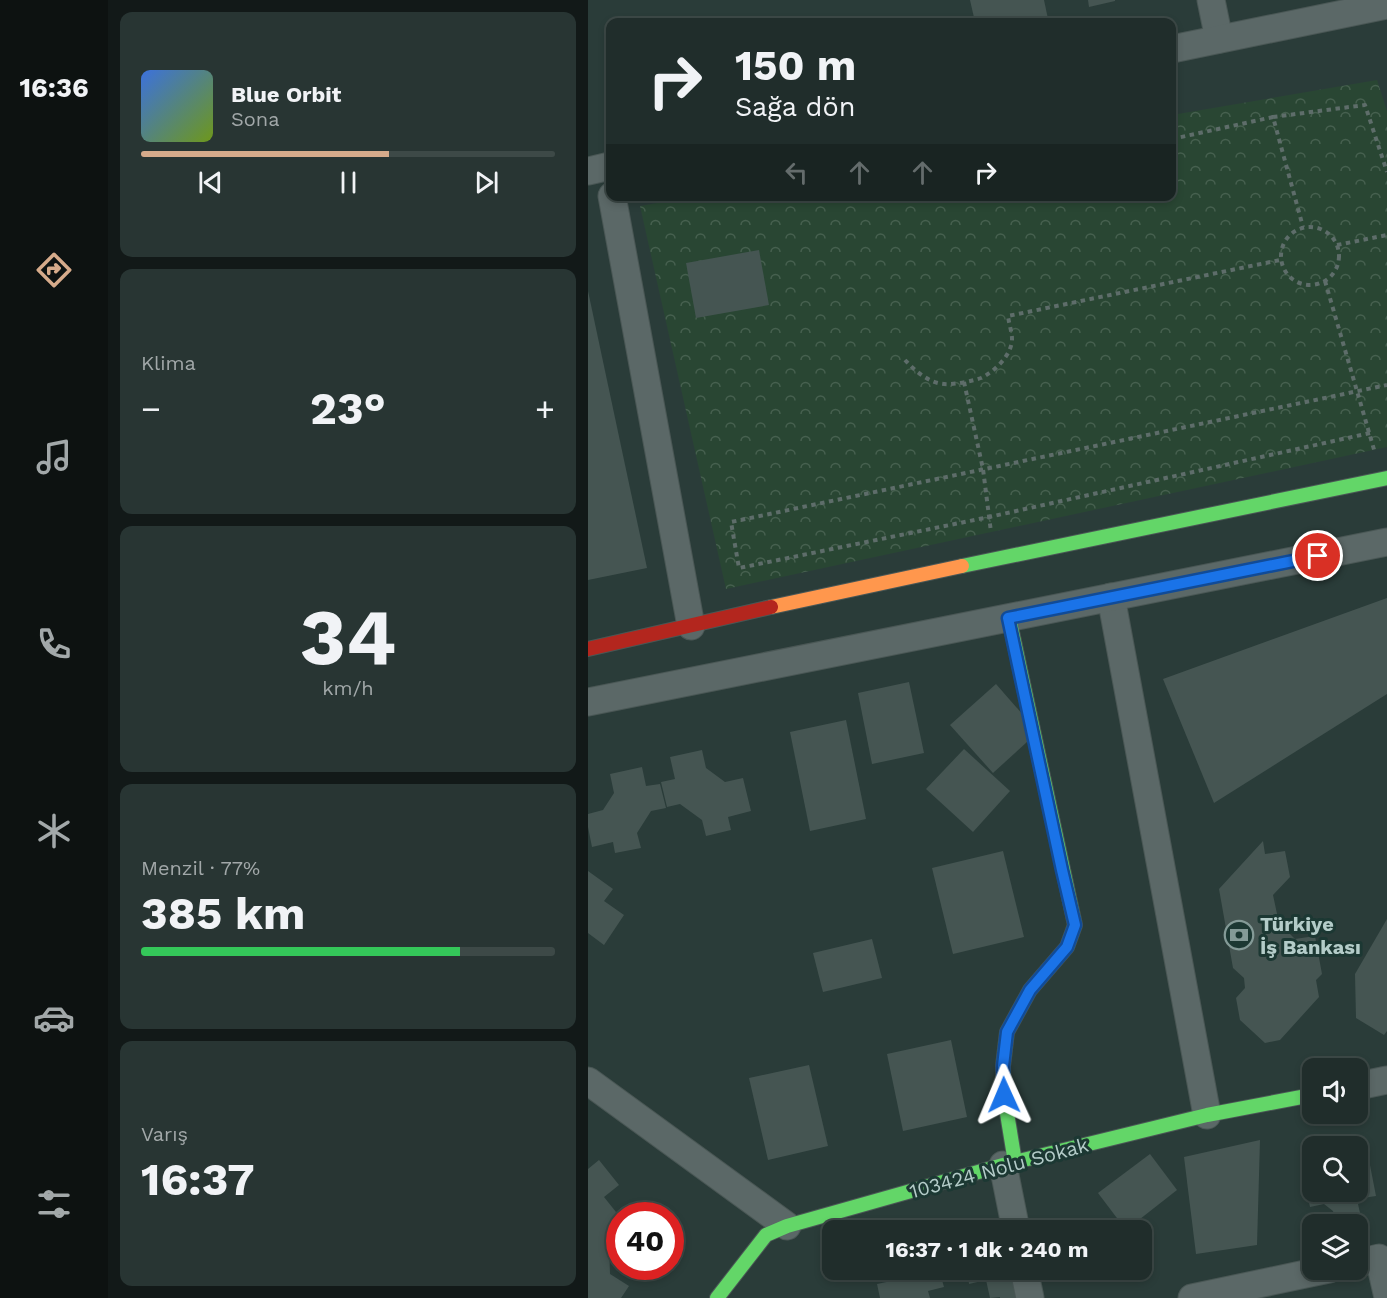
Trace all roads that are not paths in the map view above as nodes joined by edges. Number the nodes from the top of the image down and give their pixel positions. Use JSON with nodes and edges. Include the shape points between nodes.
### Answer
{"nodes":[{"id":1,"x":1211,"y":0,"type":"edge"},
{"id":2,"x":1383,"y":4,"type":"edge"},
{"id":3,"x":1219,"y":39,"type":"junction"},
{"id":4,"x":1176,"y":48,"type":"edge"},
{"id":5,"x":613,"y":201,"type":"edge"},
{"id":6,"x":1384,"y":478,"type":"edge"},
{"id":7,"x":1387,"y":542,"type":"edge"},
{"id":8,"x":1111,"y":597,"type":"junction"},
{"id":9,"x":1008,"y":618,"type":"junction"},
{"id":10,"x":691,"y":626,"type":"junction"},
{"id":11,"x":588,"y":649,"type":"edge"},
{"id":12,"x":588,"y":702,"type":"edge"},
{"id":13,"x":1387,"y":1080,"type":"edge"},
{"id":14,"x":588,"y":1081,"type":"edge"},
{"id":15,"x":1368,"y":1084,"type":"edge"},
{"id":16,"x":1302,"y":1097,"type":"edge"},
{"id":17,"x":1207,"y":1115,"type":"junction"},
{"id":18,"x":1009,"y":1164,"type":"junction"},
{"id":19,"x":1015,"y":1220,"type":"edge"},
{"id":20,"x":787,"y":1226,"type":"junction"},
{"id":21,"x":1368,"y":1261,"type":"edge"},
{"id":22,"x":1302,"y":1275,"type":"edge"},
{"id":23,"x":1026,"y":1280,"type":"edge"},
{"id":24,"x":1387,"y":1293,"type":"edge"},
{"id":25,"x":717,"y":1298,"type":"edge"},
{"id":26,"x":1030,"y":1298,"type":"edge"},
{"id":27,"x":1192,"y":1298,"type":"edge"}],
"edges":[{"from":1,"to":3,"type":"street"},
{"from":2,"to":3,"type":"street"},
{"from":3,"to":4,"type":"street"},
{"from":5,"to":10,"type":"street"},
{"from":6,"to":10,"type":"street"},
{"from":7,"to":8,"type":"street"},
{"from":8,"to":9,"type":"street"},
{"from":8,"to":17,"type":"street"},
{"from":9,"to":12,"type":"street"},
{"from":9,"to":18,"type":"street","via":[[1075,925],[1067,947],[1030,990],[1007,1032],[1003,1066]]},
{"from":10,"to":11,"type":"street"},
{"from":13,"to":15,"type":"street"},
{"from":14,"to":20,"type":"street"},
{"from":16,"to":17,"type":"street","name":"103424 Nolu Sokak"},
{"from":17,"to":18,"type":"street","name":"103424 Nolu Sokak"},
{"from":18,"to":19,"type":"street"},
{"from":18,"to":20,"type":"street","name":"103424 Nolu Sokak"},
{"from":20,"to":25,"type":"street","name":"103424 Nolu Sokak","via":[[766,1235]]},
{"from":21,"to":24,"type":"street","via":[[1379,1258]]},
{"from":22,"to":27,"type":"street"},
{"from":23,"to":26,"type":"street"}]}
